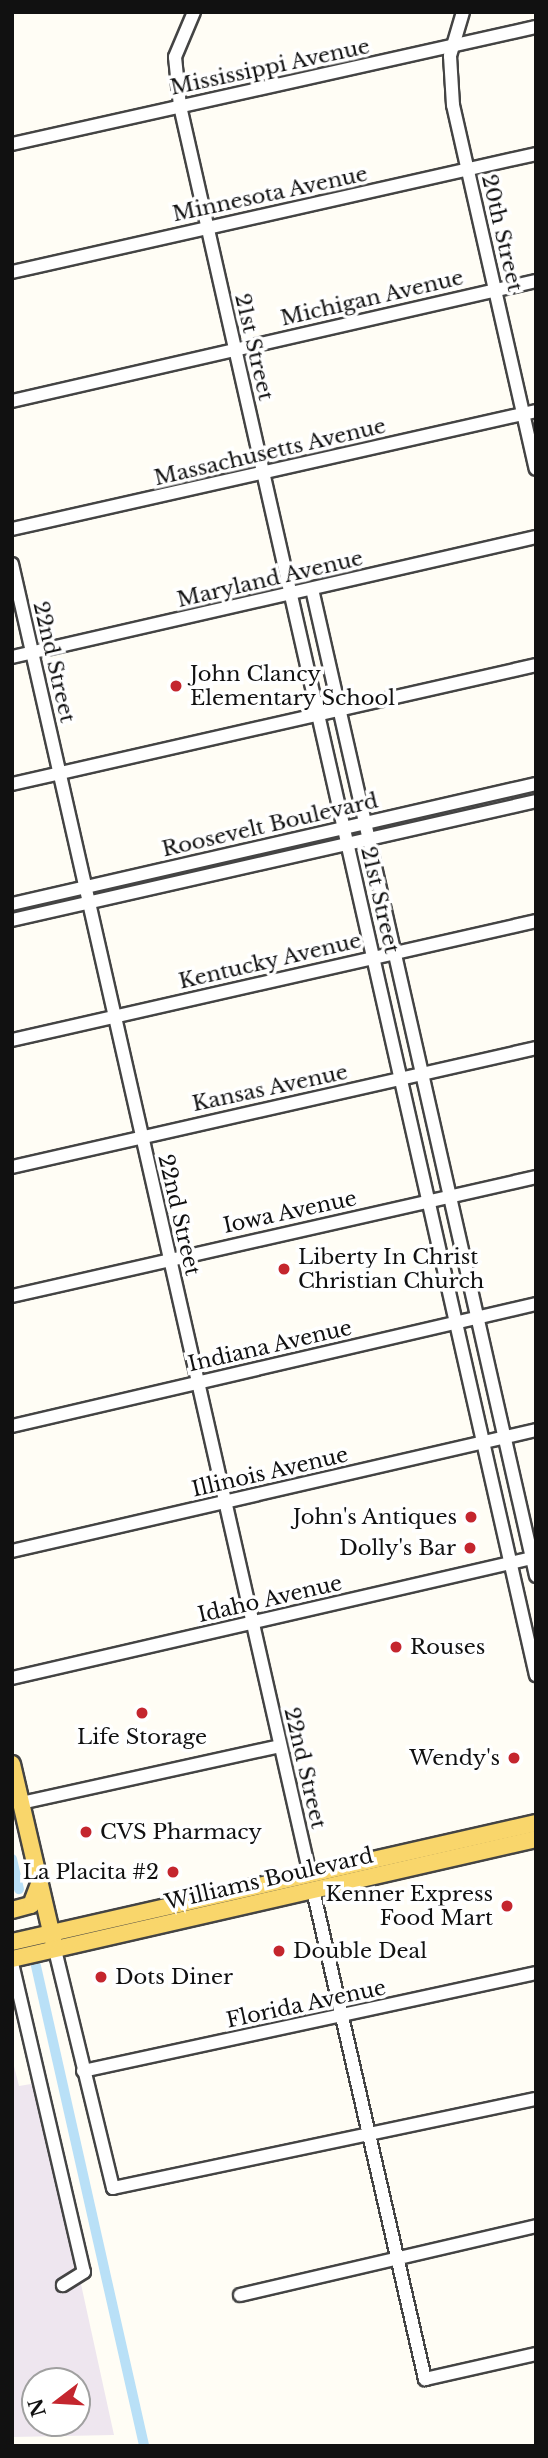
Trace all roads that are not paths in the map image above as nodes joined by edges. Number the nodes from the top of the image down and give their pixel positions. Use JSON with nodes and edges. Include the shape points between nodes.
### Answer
{"nodes":[{"id":1,"x":194,"y":12,"type":"edge"},
{"id":2,"x":463,"y":12,"type":"edge"},
{"id":3,"x":536,"y":27,"type":"edge"},
{"id":4,"x":454,"y":46,"type":"junction"},
{"id":5,"x":180,"y":106,"type":"junction"},
{"id":6,"x":12,"y":144,"type":"edge"},
{"id":7,"x":536,"y":155,"type":"edge"},
{"id":8,"x":468,"y":171,"type":"junction"},
{"id":9,"x":207,"y":228,"type":"junction"},
{"id":10,"x":12,"y":272,"type":"edge"},
{"id":11,"x":536,"y":281,"type":"edge"},
{"id":12,"x":495,"y":290,"type":"junction"},
{"id":13,"x":234,"y":349,"type":"junction"},
{"id":14,"x":12,"y":401,"type":"edge"},
{"id":15,"x":530,"y":412,"type":"edge"},
{"id":16,"x":536,"y":469,"type":"edge"},
{"id":17,"x":263,"y":474,"type":"junction"},
{"id":18,"x":12,"y":529,"type":"edge"},
{"id":19,"x":536,"y":537,"type":"edge"},
{"id":20,"x":12,"y":564,"type":"edge"},
{"id":21,"x":312,"y":589,"type":"junction"},
{"id":22,"x":291,"y":594,"type":"junction"},
{"id":23,"x":32,"y":652,"type":"junction"},
{"id":24,"x":12,"y":657,"type":"edge"},
{"id":25,"x":536,"y":665,"type":"edge"},
{"id":26,"x":338,"y":709,"type":"junction"},
{"id":27,"x":319,"y":714,"type":"junction"},
{"id":28,"x":60,"y":773,"type":"junction"},
{"id":29,"x":12,"y":784,"type":"edge"},
{"id":30,"x":536,"y":784,"type":"edge"},
{"id":31,"x":536,"y":802,"type":"edge"},
{"id":32,"x":364,"y":823,"type":"junction"},
{"id":33,"x":343,"y":828,"type":"junction"},
{"id":34,"x":368,"y":839,"type":"junction"},
{"id":35,"x":347,"y":844,"type":"junction"},
{"id":36,"x":85,"y":887,"type":"junction"},
{"id":37,"x":89,"y":903,"type":"junction"},
{"id":38,"x":12,"y":904,"type":"edge"},
{"id":39,"x":12,"y":920,"type":"edge"},
{"id":40,"x":536,"y":921,"type":"edge"},
{"id":41,"x":393,"y":953,"type":"junction"},
{"id":42,"x":374,"y":957,"type":"junction"},
{"id":43,"x":114,"y":1016,"type":"junction"},
{"id":44,"x":12,"y":1041,"type":"edge"},
{"id":45,"x":536,"y":1048,"type":"edge"},
{"id":46,"x":421,"y":1074,"type":"junction"},
{"id":47,"x":402,"y":1079,"type":"junction"},
{"id":48,"x":141,"y":1135,"type":"junction"},
{"id":49,"x":12,"y":1167,"type":"edge"},
{"id":50,"x":536,"y":1177,"type":"edge"},
{"id":51,"x":450,"y":1196,"type":"junction"},
{"id":52,"x":429,"y":1202,"type":"junction"},
{"id":53,"x":169,"y":1258,"type":"junction"},
{"id":54,"x":12,"y":1296,"type":"edge"},
{"id":55,"x":536,"y":1304,"type":"edge"},
{"id":56,"x":477,"y":1317,"type":"junction"},
{"id":57,"x":457,"y":1322,"type":"junction"},
{"id":58,"x":198,"y":1382,"type":"junction"},
{"id":59,"x":12,"y":1426,"type":"edge"},
{"id":60,"x":536,"y":1430,"type":"edge"},
{"id":61,"x":505,"y":1437,"type":"junction"},
{"id":62,"x":484,"y":1443,"type":"junction"},
{"id":63,"x":225,"y":1502,"type":"junction"},
{"id":64,"x":12,"y":1551,"type":"edge"},
{"id":65,"x":534,"y":1558,"type":"edge"},
{"id":66,"x":511,"y":1563,"type":"junction"},
{"id":67,"x":536,"y":1576,"type":"edge"},
{"id":68,"x":253,"y":1623,"type":"junction"},
{"id":69,"x":536,"y":1675,"type":"edge"},
{"id":70,"x":12,"y":1678,"type":"edge"},
{"id":71,"x":280,"y":1746,"type":"junction"},
{"id":72,"x":12,"y":1764,"type":"edge"},
{"id":73,"x":21,"y":1803,"type":"junction"},
{"id":74,"x":536,"y":1823,"type":"edge"},
{"id":75,"x":536,"y":1839,"type":"edge"},
{"id":76,"x":39,"y":1882,"type":"junction"},
{"id":77,"x":312,"y":1883,"type":"junction"},
{"id":78,"x":12,"y":1910,"type":"edge"},
{"id":79,"x":51,"y":1933,"type":"junction"},
{"id":80,"x":12,"y":1942,"type":"edge"},
{"id":81,"x":55,"y":1950,"type":"junction"},
{"id":82,"x":12,"y":1961,"type":"edge"},
{"id":83,"x":536,"y":1973,"type":"edge"},
{"id":84,"x":341,"y":2017,"type":"junction"},
{"id":85,"x":83,"y":2071,"type":"junction"},
{"id":86,"x":536,"y":2099,"type":"edge"},
{"id":87,"x":369,"y":2138,"type":"junction"},
{"id":88,"x":536,"y":2226,"type":"edge"},
{"id":89,"x":396,"y":2260,"type":"junction"},
{"id":90,"x":63,"y":2285,"type":"dead end"},
{"id":91,"x":240,"y":2295,"type":"dead end"},
{"id":92,"x":536,"y":2354,"type":"edge"}],
"edges":[{"from":1,"to":5,"type":"street","name":"21st Street","via":[[175,57]]},
{"from":2,"to":4,"type":"street","name":"20th Street"},
{"from":3,"to":4,"type":"street","name":"Mississippi Avenue"},
{"from":4,"to":5,"type":"street","name":"Mississippi Avenue"},
{"from":4,"to":8,"type":"street","name":"20th Street","via":[[453,105]]},
{"from":5,"to":6,"type":"street","name":"Mississippi Avenue"},
{"from":5,"to":9,"type":"street","name":"21st Street"},
{"from":7,"to":8,"type":"street","name":"Minnesota Avenue"},
{"from":8,"to":9,"type":"street","name":"Minnesota Avenue"},
{"from":8,"to":12,"type":"street","name":"20th Street"},
{"from":9,"to":10,"type":"street","name":"Minnesota Avenue"},
{"from":9,"to":13,"type":"street","name":"21st Street"},
{"from":11,"to":12,"type":"street","name":"Michigan Avenue"},
{"from":12,"to":13,"type":"street","name":"Michigan Avenue"},
{"from":12,"to":15,"type":"street","name":"20th Street"},
{"from":13,"to":14,"type":"street","name":"Michigan Avenue"},
{"from":13,"to":17,"type":"street","name":"21st Street"},
{"from":15,"to":16,"type":"street","name":"20th Street"},
{"from":15,"to":17,"type":"street","name":"Massachusetts Avenue"},
{"from":17,"to":18,"type":"street","name":"Massachusetts Avenue"},
{"from":17,"to":22,"type":"street","name":"21st Street"},
{"from":19,"to":21,"type":"street","name":"Maryland Avenue"},
{"from":20,"to":23,"type":"street","name":"22nd Street"},
{"from":21,"to":22,"type":"street","name":"Maryland Avenue"},
{"from":21,"to":26,"type":"street","name":"21st Street"},
{"from":22,"to":23,"type":"street","name":"Maryland Avenue"},
{"from":22,"to":27,"type":"street","name":"21st Street"},
{"from":23,"to":24,"type":"street","name":"Maryland Avenue"},
{"from":23,"to":28,"type":"street","name":"22nd Street"},
{"from":25,"to":26,"type":"street"},
{"from":26,"to":27,"type":"street"},
{"from":26,"to":32,"type":"street","name":"21st Street"},
{"from":27,"to":28,"type":"street"},
{"from":27,"to":33,"type":"street","name":"21st Street"},
{"from":28,"to":29,"type":"street"},
{"from":28,"to":36,"type":"street","name":"22nd Street"},
{"from":30,"to":32,"type":"street","name":"Roosevelt Boulevard"},
{"from":31,"to":34,"type":"street","name":"Roosevelt Boulevard"},
{"from":32,"to":33,"type":"street","name":"Roosevelt Boulevard"},
{"from":32,"to":34,"type":"street","name":"21st Street"},
{"from":33,"to":35,"type":"street","name":"21st Street"},
{"from":33,"to":36,"type":"street","name":"Roosevelt Boulevard"},
{"from":34,"to":35,"type":"street","name":"Roosevelt Boulevard"},
{"from":34,"to":41,"type":"street","name":"21st Street"},
{"from":35,"to":37,"type":"street","name":"Roosevelt Boulevard"},
{"from":35,"to":42,"type":"street","name":"21st Street"},
{"from":36,"to":37,"type":"street","name":"22nd Street"},
{"from":36,"to":38,"type":"street","name":"Roosevelt Boulevard"},
{"from":37,"to":39,"type":"street","name":"Roosevelt Boulevard"},
{"from":37,"to":43,"type":"street","name":"22nd Street"},
{"from":40,"to":41,"type":"street","name":"Kentucky Avenue"},
{"from":41,"to":42,"type":"street","name":"Kentucky Avenue"},
{"from":41,"to":46,"type":"street","name":"21st Street"},
{"from":42,"to":43,"type":"street","name":"Kentucky Avenue"},
{"from":42,"to":47,"type":"street","name":"21st Street"},
{"from":43,"to":44,"type":"street","name":"Kentucky Avenue"},
{"from":43,"to":48,"type":"street","name":"22nd Street"},
{"from":45,"to":46,"type":"street","name":"Kansas Avenue"},
{"from":46,"to":47,"type":"street","name":"Kansas Avenue"},
{"from":46,"to":51,"type":"street","name":"21st Street"},
{"from":47,"to":48,"type":"street","name":"Kansas Avenue"},
{"from":47,"to":52,"type":"street","name":"21st Street"},
{"from":48,"to":49,"type":"street","name":"Kansas Avenue"},
{"from":48,"to":53,"type":"street","name":"22nd Street"},
{"from":50,"to":51,"type":"street","name":"Iowa Avenue"},
{"from":51,"to":52,"type":"street","name":"Iowa Avenue"},
{"from":51,"to":56,"type":"street","name":"21st Street"},
{"from":52,"to":53,"type":"street","name":"Iowa Avenue"},
{"from":52,"to":57,"type":"street","name":"21st Street"},
{"from":53,"to":54,"type":"street","name":"Iowa Avenue"},
{"from":53,"to":58,"type":"street","name":"22nd Street"},
{"from":55,"to":56,"type":"street","name":"Indiana Avenue"},
{"from":56,"to":57,"type":"street","name":"Indiana Avenue"},
{"from":56,"to":61,"type":"street","name":"21st Street"},
{"from":57,"to":58,"type":"street","name":"Indiana Avenue"},
{"from":57,"to":62,"type":"street","name":"21st Street"},
{"from":58,"to":59,"type":"street","name":"Indiana Avenue"},
{"from":58,"to":63,"type":"street","name":"22nd Street"},
{"from":60,"to":61,"type":"street","name":"Illinois Avenue"},
{"from":61,"to":62,"type":"street","name":"Illinois Avenue"},
{"from":61,"to":65,"type":"street","name":"21st Street"},
{"from":62,"to":63,"type":"street","name":"Illinois Avenue"},
{"from":62,"to":66,"type":"street","name":"21st Street"},
{"from":63,"to":64,"type":"street","name":"Illinois Avenue"},
{"from":63,"to":68,"type":"street","name":"22nd Street"},
{"from":65,"to":66,"type":"street","name":"Idaho Avenue"},
{"from":65,"to":67,"type":"street","name":"21st Street"},
{"from":66,"to":68,"type":"street","name":"Idaho Avenue"},
{"from":66,"to":69,"type":"street","name":"21st Street"},
{"from":68,"to":70,"type":"street","name":"Idaho Avenue"},
{"from":68,"to":71,"type":"street","name":"22nd Street"},
{"from":71,"to":73,"type":"street"},
{"from":71,"to":77,"type":"street","name":"22nd Street"},
{"from":72,"to":73,"type":"main road"},
{"from":73,"to":76,"type":"main road"},
{"from":74,"to":77,"type":"main road","name":"Williams Boulevard","via":[[337,1869]]},
{"from":75,"to":77,"type":"main road","name":"Williams Boulevard"},
{"from":76,"to":78,"type":"main road","via":[[32,1905]]},
{"from":76,"to":79,"type":"main road"},
{"from":77,"to":79,"type":"main road","name":"Williams Boulevard"},
{"from":77,"to":81,"type":"main road","name":"Williams Boulevard"},
{"from":77,"to":84,"type":"street","name":"22nd Street"},
{"from":79,"to":80,"type":"main road","name":"Williams Boulevard"},
{"from":79,"to":81,"type":"main road"},
{"from":81,"to":82,"type":"main road","name":"Williams Boulevard"},
{"from":81,"to":85,"type":"street"},
{"from":82,"to":90,"type":"street","via":[[84,2272]]},
{"from":83,"to":84,"type":"street","name":"Florida Avenue"},
{"from":84,"to":85,"type":"street","name":"Florida Avenue"},
{"from":84,"to":87,"type":"street","name":"22nd Street"},
{"from":85,"to":87,"type":"street","via":[[113,2188]]},
{"from":86,"to":87,"type":"street"},
{"from":87,"to":89,"type":"street","name":"22nd Street"},
{"from":88,"to":89,"type":"street"},
{"from":89,"to":91,"type":"street"},
{"from":89,"to":92,"type":"street","name":"22nd Street","via":[[425,2379]]}]}
